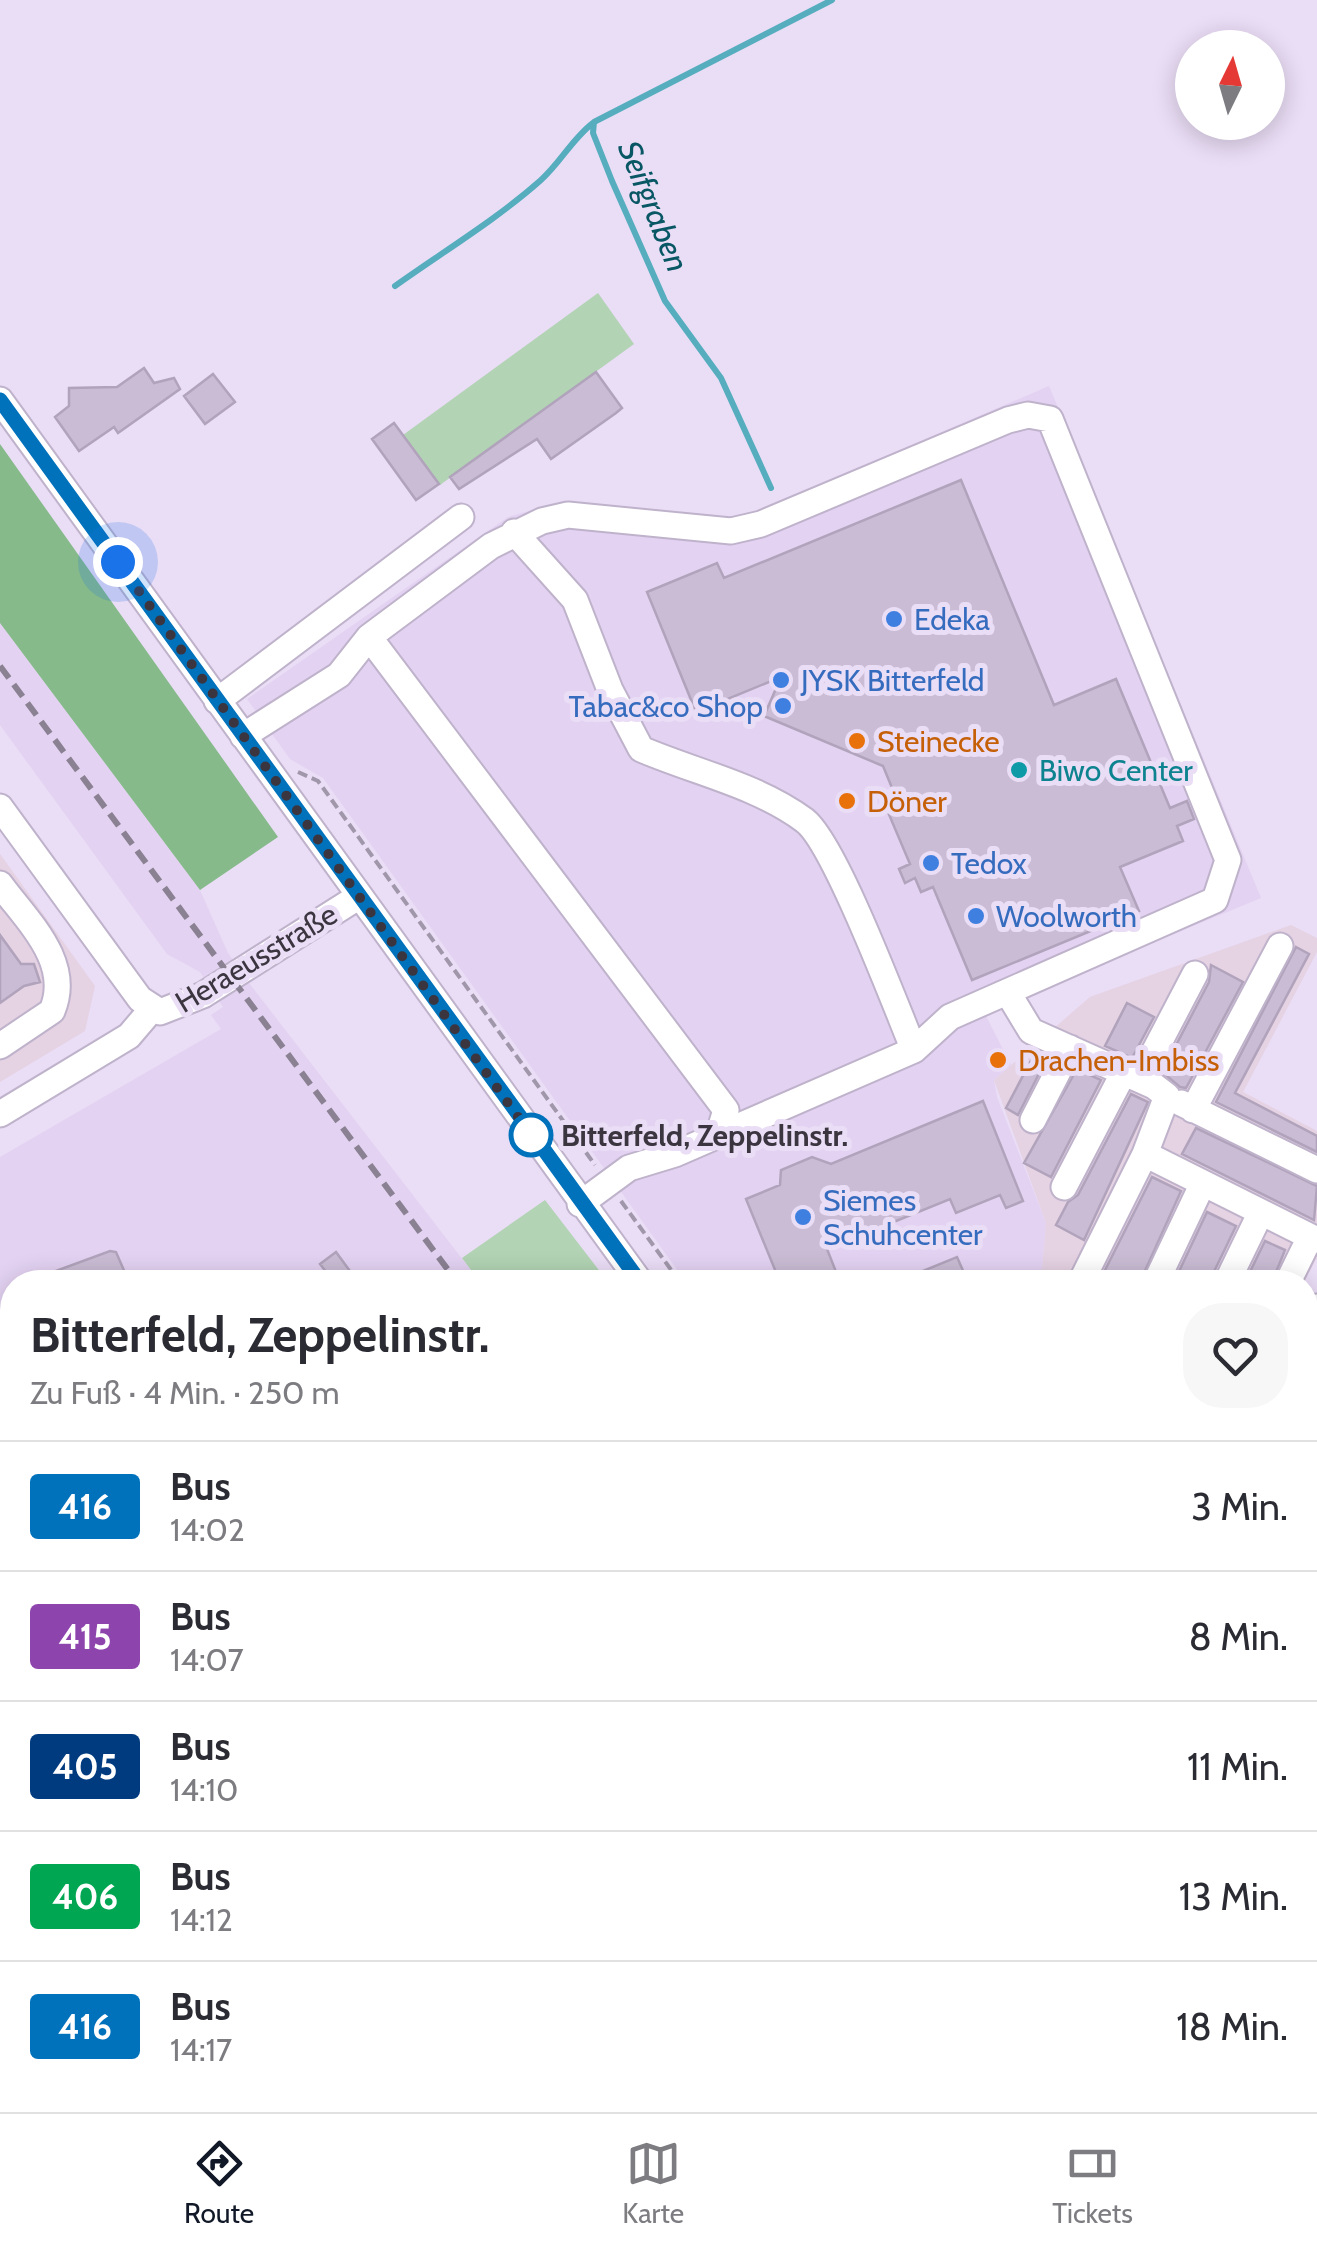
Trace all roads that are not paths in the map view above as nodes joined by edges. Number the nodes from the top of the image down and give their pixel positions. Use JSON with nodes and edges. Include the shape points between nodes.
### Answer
{"nodes":[{"id":1,"x":0,"y":400,"type":"edge"},
{"id":2,"x":461,"y":517,"type":"dead end"},
{"id":3,"x":514,"y":532,"type":"junction"},
{"id":4,"x":369,"y":637,"type":"junction"},
{"id":5,"x":217,"y":701,"type":"junction"},
{"id":6,"x":243,"y":736,"type":"junction"},
{"id":7,"x":0,"y":808,"type":"edge"},
{"id":8,"x":0,"y":884,"type":"edge"},
{"id":9,"x":358,"y":897,"type":"junction"},
{"id":10,"x":1280,"y":946,"type":"dead end"},
{"id":11,"x":1195,"y":974,"type":"dead end"},
{"id":12,"x":1008,"y":993,"type":"junction"},
{"id":13,"x":152,"y":1009,"type":"junction"},
{"id":14,"x":0,"y":1046,"type":"edge"},
{"id":15,"x":1070,"y":1048,"type":"junction"},
{"id":16,"x":914,"y":1050,"type":"junction"},
{"id":17,"x":1132,"y":1076,"type":"junction"},
{"id":18,"x":1168,"y":1096,"type":"junction"},
{"id":19,"x":1193,"y":1110,"type":"junction"},
{"id":20,"x":0,"y":1114,"type":"edge"},
{"id":21,"x":1033,"y":1120,"type":"dead end"},
{"id":22,"x":720,"y":1133,"type":"junction"},
{"id":23,"x":1145,"y":1154,"type":"junction"},
{"id":24,"x":1317,"y":1170,"type":"edge"},
{"id":25,"x":1203,"y":1183,"type":"junction"},
{"id":26,"x":1064,"y":1187,"type":"dead end"},
{"id":27,"x":580,"y":1204,"type":"junction"},
{"id":28,"x":1261,"y":1212,"type":"junction"},
{"id":29,"x":1313,"y":1238,"type":"edge"},
{"id":30,"x":631,"y":1270,"type":"edge"},
{"id":31,"x":1087,"y":1270,"type":"edge"},
{"id":32,"x":1162,"y":1270,"type":"edge"},
{"id":33,"x":1234,"y":1270,"type":"edge"},
{"id":34,"x":1295,"y":1270,"type":"edge"}],
"edges":[{"from":1,"to":5,"type":"street"},
{"from":2,"to":5,"type":"street"},
{"from":3,"to":4,"type":"street"},
{"from":3,"to":12,"type":"street","via":[[568,515],[732,531],[1008,420],[1050,419],[1228,860],[1216,900]]},
{"from":3,"to":16,"type":"street","via":[[574,600],[641,749],[807,821],[832,859]]},
{"from":4,"to":6,"type":"street","via":[[338,675]]},
{"from":4,"to":22,"type":"street","via":[[726,1110]]},
{"from":5,"to":6,"type":"street"},
{"from":6,"to":9,"type":"street"},
{"from":7,"to":13,"type":"street"},
{"from":8,"to":14,"type":"street","via":[[46,948],[60,980],[52,1011]]},
{"from":9,"to":13,"type":"street","name":"Heraeusstraße","via":[[203,996],[166,1012]]},
{"from":9,"to":27,"type":"street"},
{"from":10,"to":19,"type":"street"},
{"from":11,"to":17,"type":"street"},
{"from":12,"to":15,"type":"street","via":[[1031,1030]]},
{"from":12,"to":16,"type":"street","via":[[950,1017]]},
{"from":13,"to":20,"type":"street","via":[[129,1036]]},
{"from":15,"to":17,"type":"street"},
{"from":15,"to":21,"type":"street"},
{"from":16,"to":22,"type":"street"},
{"from":17,"to":18,"type":"street"},
{"from":17,"to":26,"type":"street"},
{"from":18,"to":19,"type":"street"},
{"from":18,"to":23,"type":"street"},
{"from":19,"to":24,"type":"street"},
{"from":22,"to":27,"type":"street","via":[[629,1168]]},
{"from":23,"to":25,"type":"street"},
{"from":23,"to":31,"type":"street"},
{"from":25,"to":28,"type":"street"},
{"from":25,"to":32,"type":"street"},
{"from":27,"to":30,"type":"street"},
{"from":28,"to":29,"type":"street"},
{"from":28,"to":33,"type":"street"},
{"from":29,"to":34,"type":"street"}]}
